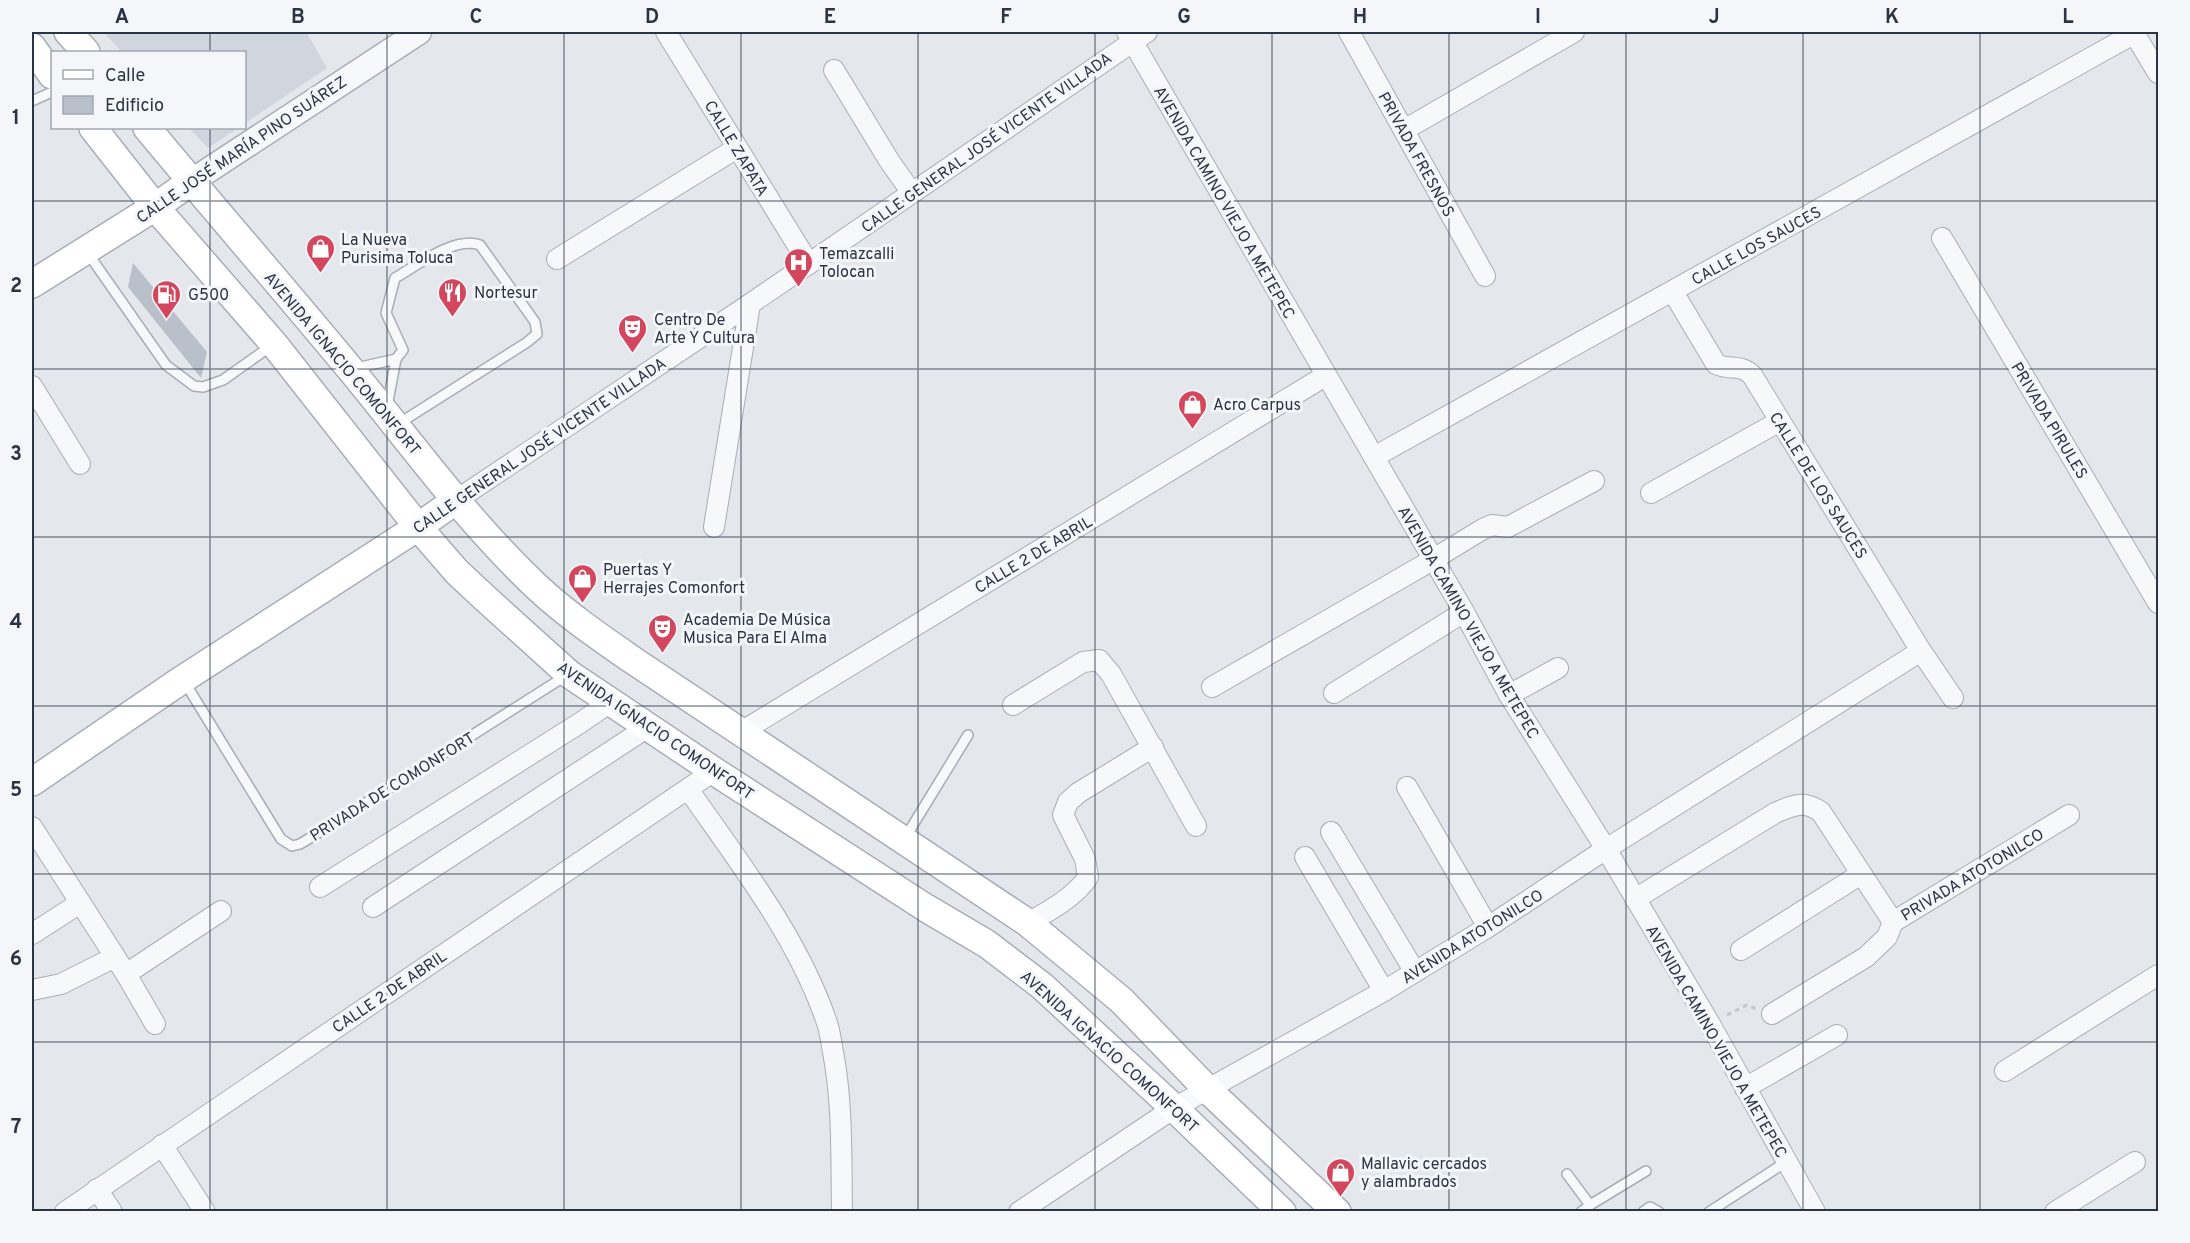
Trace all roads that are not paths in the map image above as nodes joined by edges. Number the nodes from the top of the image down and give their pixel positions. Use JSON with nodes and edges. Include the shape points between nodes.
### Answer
{"nodes":[{"id":1,"x":68,"y":32,"type":"edge"},
{"id":2,"x":419,"y":32,"type":"edge"},
{"id":3,"x":666,"y":32,"type":"edge"},
{"id":4,"x":1349,"y":32,"type":"edge"},
{"id":5,"x":1574,"y":32,"type":"edge"},
{"id":6,"x":2136,"y":32,"type":"edge"},
{"id":7,"x":1135,"y":35,"type":"edge"},
{"id":8,"x":32,"y":47,"type":"edge"},
{"id":9,"x":85,"y":51,"type":"edge"},
{"id":10,"x":834,"y":69,"type":"dead end"},
{"id":11,"x":2158,"y":73,"type":"edge"},
{"id":12,"x":51,"y":74,"type":"edge"},
{"id":13,"x":51,"y":92,"type":"edge"},
{"id":14,"x":32,"y":101,"type":"edge"},
{"id":15,"x":94,"y":129,"type":"edge"},
{"id":16,"x":148,"y":129,"type":"edge"},
{"id":17,"x":1404,"y":129,"type":"junction"},
{"id":18,"x":737,"y":148,"type":"junction"},
{"id":19,"x":192,"y":181,"type":"junction"},
{"id":20,"x":912,"y":193,"type":"junction"},
{"id":21,"x":155,"y":207,"type":"junction"},
{"id":22,"x":1942,"y":238,"type":"dead end"},
{"id":23,"x":85,"y":250,"type":"junction"},
{"id":24,"x":557,"y":259,"type":"dead end"},
{"id":25,"x":809,"y":264,"type":"junction"},
{"id":26,"x":1485,"y":276,"type":"dead end"},
{"id":27,"x":32,"y":285,"type":"edge"},
{"id":28,"x":1673,"y":292,"type":"junction"},
{"id":29,"x":750,"y":304,"type":"junction"},
{"id":30,"x":274,"y":344,"type":"junction"},
{"id":31,"x":396,"y":359,"type":"junction"},
{"id":32,"x":350,"y":369,"type":"junction"},
{"id":33,"x":1325,"y":376,"type":"junction"},
{"id":34,"x":32,"y":386,"type":"edge"},
{"id":35,"x":391,"y":419,"type":"junction"},
{"id":36,"x":1780,"y":421,"type":"junction"},
{"id":37,"x":1374,"y":458,"type":"junction"},
{"id":38,"x":80,"y":464,"type":"dead end"},
{"id":39,"x":1594,"y":481,"type":"dead end"},
{"id":40,"x":1651,"y":493,"type":"dead end"},
{"id":41,"x":455,"y":501,"type":"junction"},
{"id":42,"x":714,"y":526,"type":"dead end"},
{"id":43,"x":418,"y":527,"type":"junction"},
{"id":44,"x":1433,"y":560,"type":"junction"},
{"id":45,"x":2158,"y":603,"type":"edge"},
{"id":46,"x":1464,"y":612,"type":"junction"},
{"id":47,"x":1921,"y":651,"type":"junction"},
{"id":48,"x":1558,"y":668,"type":"dead end"},
{"id":49,"x":569,"y":674,"type":"junction"},
{"id":50,"x":183,"y":679,"type":"junction"},
{"id":51,"x":1212,"y":687,"type":"dead end"},
{"id":52,"x":1334,"y":693,"type":"dead end"},
{"id":53,"x":1509,"y":695,"type":"junction"},
{"id":54,"x":1953,"y":698,"type":"dead end"},
{"id":55,"x":612,"y":701,"type":"junction"},
{"id":56,"x":1013,"y":705,"type":"dead end"},
{"id":57,"x":648,"y":727,"type":"junction"},
{"id":58,"x":741,"y":732,"type":"junction"},
{"id":59,"x":968,"y":735,"type":"dead end"},
{"id":60,"x":1153,"y":747,"type":"junction"},
{"id":61,"x":714,"y":771,"type":"junction"},
{"id":62,"x":32,"y":782,"type":"edge"},
{"id":63,"x":1407,"y":787,"type":"dead end"},
{"id":64,"x":687,"y":789,"type":"junction"},
{"id":65,"x":2069,"y":815,"type":"dead end"},
{"id":66,"x":1196,"y":826,"type":"dead end"},
{"id":67,"x":32,"y":827,"type":"edge"},
{"id":68,"x":1331,"y":832,"type":"dead end"},
{"id":69,"x":904,"y":840,"type":"junction"},
{"id":70,"x":1606,"y":849,"type":"junction"},
{"id":71,"x":1305,"y":857,"type":"dead end"},
{"id":72,"x":1861,"y":874,"type":"junction"},
{"id":73,"x":320,"y":887,"type":"dead end"},
{"id":74,"x":1635,"y":899,"type":"junction"},
{"id":75,"x":80,"y":903,"type":"junction"},
{"id":76,"x":374,"y":906,"type":"dead end"},
{"id":77,"x":221,"y":911,"type":"dead end"},
{"id":78,"x":1893,"y":922,"type":"junction"},
{"id":79,"x":1028,"y":923,"type":"junction"},
{"id":80,"x":1488,"y":927,"type":"junction"},
{"id":81,"x":32,"y":934,"type":"edge"},
{"id":82,"x":1741,"y":950,"type":"dead end"},
{"id":83,"x":115,"y":957,"type":"junction"},
{"id":84,"x":1415,"y":972,"type":"junction"},
{"id":85,"x":126,"y":974,"type":"junction"},
{"id":86,"x":2158,"y":975,"type":"edge"},
{"id":87,"x":32,"y":990,"type":"edge"},
{"id":88,"x":1383,"y":992,"type":"junction"},
{"id":89,"x":1772,"y":1014,"type":"dead end"},
{"id":90,"x":155,"y":1024,"type":"dead end"},
{"id":91,"x":1837,"y":1035,"type":"dead end"},
{"id":92,"x":2005,"y":1071,"type":"dead end"},
{"id":93,"x":1745,"y":1088,"type":"junction"},
{"id":94,"x":1207,"y":1089,"type":"junction"},
{"id":95,"x":1174,"y":1108,"type":"junction"},
{"id":96,"x":162,"y":1145,"type":"junction"},
{"id":97,"x":1786,"y":1162,"type":"junction"},
{"id":98,"x":2135,"y":1162,"type":"dead end"},
{"id":99,"x":1646,"y":1171,"type":"dead end"},
{"id":100,"x":1567,"y":1174,"type":"dead end"},
{"id":101,"x":98,"y":1189,"type":"junction"},
{"id":102,"x":1590,"y":1205,"type":"junction"},
{"id":103,"x":65,"y":1212,"type":"edge"},
{"id":104,"x":112,"y":1212,"type":"edge"},
{"id":105,"x":205,"y":1212,"type":"edge"},
{"id":106,"x":842,"y":1212,"type":"edge"},
{"id":107,"x":1018,"y":1212,"type":"edge"},
{"id":108,"x":1282,"y":1212,"type":"edge"},
{"id":109,"x":1337,"y":1212,"type":"edge"},
{"id":110,"x":1581,"y":1212,"type":"edge"},
{"id":111,"x":1643,"y":1212,"type":"edge"},
{"id":112,"x":1659,"y":1212,"type":"edge"},
{"id":113,"x":1710,"y":1212,"type":"edge"},
{"id":114,"x":1815,"y":1212,"type":"edge"},
{"id":115,"x":2055,"y":1212,"type":"edge"}],
"edges":[{"from":1,"to":9,"type":"main road"},
{"from":2,"to":19,"type":"street","name":"CALLE JOSÉ MARÍA PINO SUÁREZ"},
{"from":3,"to":18,"type":"street","name":"CALLE ZAPATA"},
{"from":4,"to":17,"type":"street","name":"PRIVADA FRESNOS"},
{"from":5,"to":17,"type":"street"},
{"from":6,"to":11,"type":"street"},
{"from":6,"to":28,"type":"street","name":"CALLE LOS SAUCES"},
{"from":7,"to":20,"type":"street","name":"CALLE GENERAL JOSÉ VICENTE VILLADA"},
{"from":7,"to":33,"type":"street","name":"AVENIDA CAMINO VIEJO A METEPEC"},
{"from":8,"to":12,"type":"main road"},
{"from":10,"to":20,"type":"street"},
{"from":13,"to":14,"type":"lane"},
{"from":15,"to":21,"type":"main road","name":"AVENIDA IGNACIO COMONFORT"},
{"from":16,"to":19,"type":"main road","name":"AVENIDA IGNACIO COMONFORT"},
{"from":17,"to":26,"type":"street","name":"PRIVADA FRESNOS"},
{"from":18,"to":24,"type":"street"},
{"from":18,"to":25,"type":"street","name":"CALLE ZAPATA"},
{"from":19,"to":21,"type":"main road","name":"CALLE JOSÉ MARÍA PINO SUÁREZ"},
{"from":19,"to":32,"type":"main road","name":"AVENIDA IGNACIO COMONFORT"},
{"from":20,"to":25,"type":"street","name":"CALLE GENERAL JOSÉ VICENTE VILLADA"},
{"from":21,"to":23,"type":"main road","name":"CALLE JOSÉ MARÍA PINO SUÁREZ"},
{"from":21,"to":30,"type":"main road","name":"AVENIDA IGNACIO COMONFORT"},
{"from":22,"to":45,"type":"street","name":"PRIVADA PIRULES"},
{"from":23,"to":27,"type":"main road","name":"CALLE JOSÉ MARÍA PINO SUÁREZ"},
{"from":23,"to":30,"type":"lane","via":[[166,365],[194,386],[223,381]]},
{"from":25,"to":29,"type":"street","name":"CALLE GENERAL JOSÉ VICENTE VILLADA"},
{"from":28,"to":36,"type":"street","name":"CALLE DE LOS SAUCES","via":[[1716,364],[1745,369],[1752,375]]},
{"from":28,"to":37,"type":"street","name":"CALLE LOS SAUCES"},
{"from":29,"to":41,"type":"street","name":"CALLE GENERAL JOSÉ VICENTE VILLADA"},
{"from":29,"to":42,"type":"street"},
{"from":30,"to":43,"type":"main road","name":"AVENIDA IGNACIO COMONFORT"},
{"from":31,"to":32,"type":"lane"},
{"from":31,"to":35,"type":"lane"},
{"from":31,"to":35,"type":"lane","via":[[403,350],[386,313],[395,278],[454,245],[470,241],[480,245],[535,322],[537,334],[526,343]]},
{"from":32,"to":35,"type":"main road","name":"AVENIDA IGNACIO COMONFORT"},
{"from":33,"to":37,"type":"street","name":"AVENIDA CAMINO VIEJO A METEPEC"},
{"from":33,"to":58,"type":"street","name":"CALLE 2 DE ABRIL"},
{"from":34,"to":38,"type":"street"},
{"from":35,"to":41,"type":"main road","name":"AVENIDA IGNACIO COMONFORT"},
{"from":36,"to":40,"type":"street"},
{"from":36,"to":47,"type":"street","name":"CALLE DE LOS SAUCES"},
{"from":37,"to":44,"type":"street","name":"AVENIDA CAMINO VIEJO A METEPEC"},
{"from":39,"to":44,"type":"street","via":[[1508,527],[1488,526]]},
{"from":41,"to":43,"type":"main road","name":"CALLE GENERAL JOSÉ VICENTE VILLADA"},
{"from":41,"to":58,"type":"main road","name":"AVENIDA IGNACIO COMONFORT","via":[[524,574],[582,624]]},
{"from":43,"to":49,"type":"main road","name":"AVENIDA IGNACIO COMONFORT","via":[[457,572]]},
{"from":43,"to":50,"type":"main road","name":"CALLE GENERAL JOSÉ VICENTE VILLADA"},
{"from":44,"to":46,"type":"street","name":"AVENIDA CAMINO VIEJO A METEPEC"},
{"from":44,"to":51,"type":"street"},
{"from":46,"to":52,"type":"street"},
{"from":46,"to":53,"type":"street","name":"AVENIDA CAMINO VIEJO A METEPEC"},
{"from":47,"to":54,"type":"street","name":"CALLE DE LOS SAUCES"},
{"from":47,"to":70,"type":"street","name":"AVENIDA ATOTONILCO"},
{"from":48,"to":53,"type":"street"},
{"from":49,"to":50,"type":"lane","name":"PRIVADA DE COMONFORT","via":[[292,846],[281,839]]},
{"from":49,"to":55,"type":"main road","name":"AVENIDA IGNACIO COMONFORT"},
{"from":50,"to":62,"type":"main road","name":"CALLE GENERAL JOSÉ VICENTE VILLADA"},
{"from":53,"to":70,"type":"street","name":"AVENIDA CAMINO VIEJO A METEPEC"},
{"from":55,"to":57,"type":"main road","name":"AVENIDA IGNACIO COMONFORT"},
{"from":55,"to":73,"type":"street"},
{"from":56,"to":60,"type":"street","via":[[1083,662],[1100,660]]},
{"from":57,"to":61,"type":"main road","name":"AVENIDA IGNACIO COMONFORT"},
{"from":57,"to":76,"type":"street"},
{"from":58,"to":69,"type":"main road","name":"AVENIDA IGNACIO COMONFORT"},
{"from":59,"to":69,"type":"lane"},
{"from":60,"to":66,"type":"street"},
{"from":60,"to":79,"type":"street","via":[[1068,802],[1063,815],[1084,859],[1088,877],[1075,891]]},
{"from":61,"to":64,"type":"street","name":"CALLE 2 DE ABRIL"},
{"from":61,"to":95,"type":"main road","name":"AVENIDA IGNACIO COMONFORT","via":[[987,944],[1042,986]]},
{"from":63,"to":80,"type":"street"},
{"from":64,"to":96,"type":"street","name":"CALLE 2 DE ABRIL"},
{"from":64,"to":106,"type":"street","via":[[764,899],[807,974],[827,1022],[841,1122]]},
{"from":65,"to":78,"type":"street","name":"PRIVADA ATOTONILCO"},
{"from":67,"to":75,"type":"street"},
{"from":68,"to":84,"type":"street"},
{"from":69,"to":79,"type":"main road","name":"AVENIDA IGNACIO COMONFORT"},
{"from":70,"to":74,"type":"street","name":"AVENIDA CAMINO VIEJO A METEPEC"},
{"from":70,"to":80,"type":"street","name":"AVENIDA ATOTONILCO"},
{"from":71,"to":88,"type":"street"},
{"from":72,"to":74,"type":"street","name":"PRIVADA ATOTONILCO","via":[[1821,812],[1802,803],[1775,813]]},
{"from":72,"to":78,"type":"street","name":"PRIVADA ATOTONILCO"},
{"from":72,"to":82,"type":"street"},
{"from":74,"to":93,"type":"street","name":"AVENIDA CAMINO VIEJO A METEPEC"},
{"from":75,"to":81,"type":"street"},
{"from":75,"to":83,"type":"street"},
{"from":77,"to":85,"type":"street"},
{"from":78,"to":89,"type":"street","via":[[1887,937],[1866,957]]},
{"from":79,"to":94,"type":"main road","name":"AVENIDA IGNACIO COMONFORT","via":[[1120,1000]]},
{"from":80,"to":84,"type":"street","name":"AVENIDA ATOTONILCO"},
{"from":83,"to":85,"type":"street"},
{"from":83,"to":87,"type":"street","via":[[61,984]]},
{"from":84,"to":88,"type":"street","name":"AVENIDA ATOTONILCO"},
{"from":85,"to":90,"type":"street"},
{"from":86,"to":92,"type":"street"},
{"from":88,"to":94,"type":"street","name":"AVENIDA ATOTONILCO"},
{"from":91,"to":93,"type":"street"},
{"from":93,"to":97,"type":"street","name":"AVENIDA CAMINO VIEJO A METEPEC"},
{"from":94,"to":95,"type":"street","name":"AVENIDA ATOTONILCO"},
{"from":94,"to":109,"type":"main road","name":"AVENIDA IGNACIO COMONFORT"},
{"from":95,"to":107,"type":"street","name":"AVENIDA ATOTONILCO"},
{"from":95,"to":108,"type":"main road","name":"AVENIDA IGNACIO COMONFORT"},
{"from":96,"to":101,"type":"street","name":"CALLE 2 DE ABRIL"},
{"from":96,"to":105,"type":"street"},
{"from":97,"to":113,"type":"lane"},
{"from":97,"to":114,"type":"street","name":"AVENIDA CAMINO VIEJO A METEPEC"},
{"from":98,"to":115,"type":"street"},
{"from":99,"to":102,"type":"lane"},
{"from":100,"to":102,"type":"lane"},
{"from":101,"to":103,"type":"street","name":"CALLE 2 DE ABRIL"},
{"from":101,"to":104,"type":"street"},
{"from":102,"to":110,"type":"lane"},
{"from":111,"to":112,"type":"lane","via":[[1650,1207]]}]}
